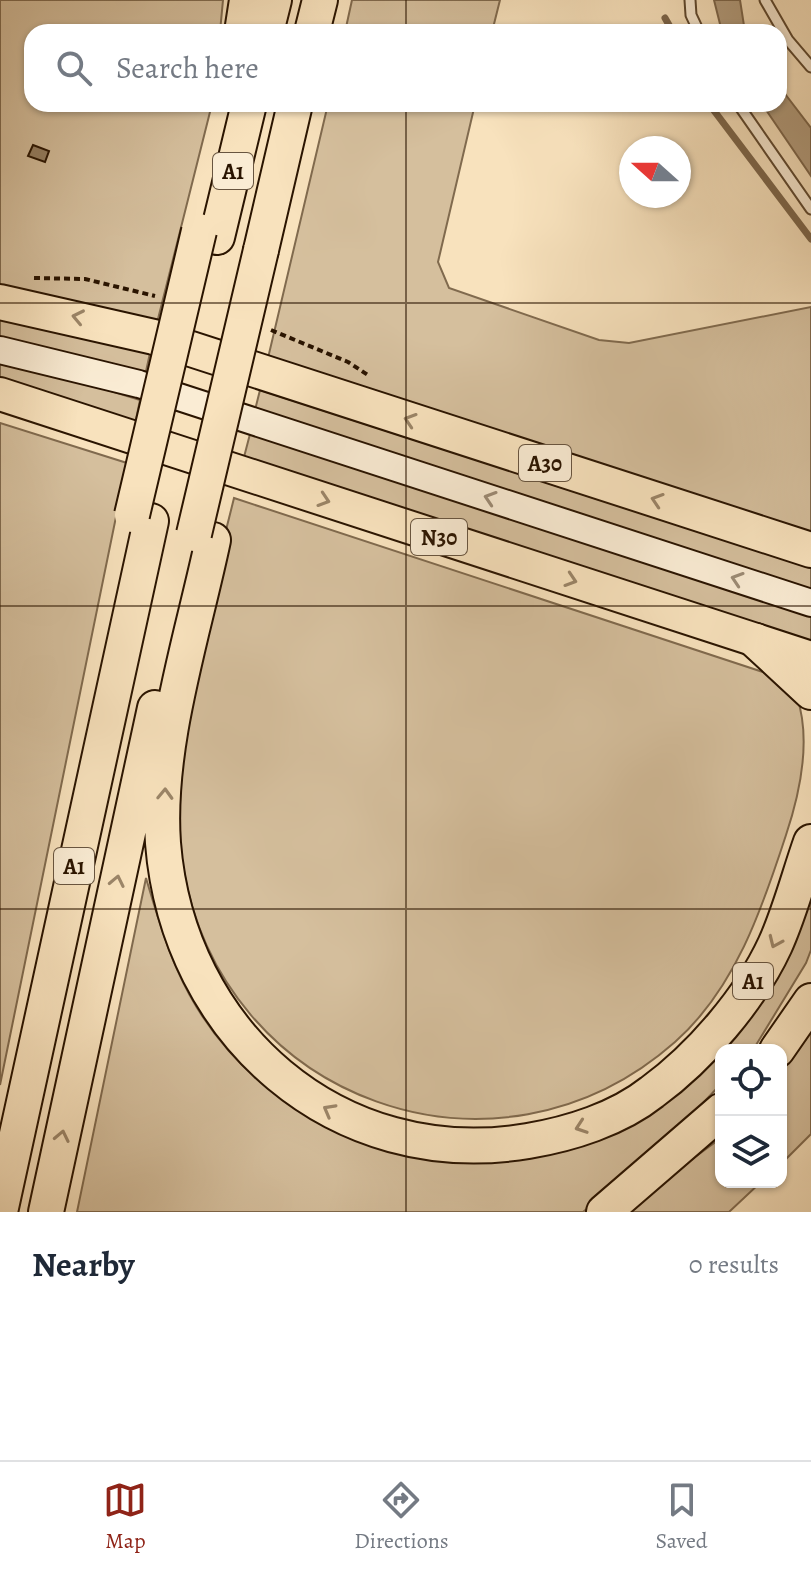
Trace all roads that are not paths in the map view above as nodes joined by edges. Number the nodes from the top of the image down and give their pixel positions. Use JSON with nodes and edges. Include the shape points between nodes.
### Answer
{"nodes":[{"id":1,"x":247,"y":0,"type":"edge"},
{"id":2,"x":274,"y":0,"type":"edge"},
{"id":3,"x":320,"y":0,"type":"edge"},
{"id":4,"x":690,"y":0,"type":"edge"},
{"id":5,"x":765,"y":0,"type":"edge"},
{"id":6,"x":243,"y":24,"type":"edge"},
{"id":7,"x":268,"y":24,"type":"edge"},
{"id":8,"x":314,"y":24,"type":"edge"},
{"id":9,"x":695,"y":24,"type":"edge"},
{"id":10,"x":779,"y":24,"type":"edge"},
{"id":11,"x":787,"y":38,"type":"edge"},
{"id":12,"x":811,"y":67,"type":"edge"},
{"id":13,"x":226,"y":112,"type":"edge"},
{"id":14,"x":246,"y":112,"type":"edge"},
{"id":15,"x":293,"y":112,"type":"edge"},
{"id":16,"x":744,"y":112,"type":"edge"},
{"id":17,"x":811,"y":209,"type":"edge"},
{"id":18,"x":208,"y":234,"type":"junction"},
{"id":19,"x":0,"y":302,"type":"edge"},
{"id":20,"x":0,"y":350,"type":"edge"},
{"id":21,"x":0,"y":394,"type":"edge"},
{"id":22,"x":141,"y":518,"type":"junction"},
{"id":23,"x":204,"y":537,"type":"junction"},
{"id":24,"x":811,"y":550,"type":"edge"},
{"id":25,"x":811,"y":603,"type":"edge"},
{"id":26,"x":756,"y":641,"type":"junction"},
{"id":27,"x":811,"y":658,"type":"edge"},
{"id":28,"x":811,"y":692,"type":"edge"},
{"id":29,"x":811,"y":842,"type":"edge"},
{"id":30,"x":811,"y":1001,"type":"edge"},
{"id":31,"x":781,"y":1044,"type":"edge"},
{"id":32,"x":715,"y":1116,"type":"edge"},
{"id":33,"x":0,"y":1124,"type":"edge"},
{"id":34,"x":0,"y":1212,"type":"edge"},
{"id":35,"x":46,"y":1212,"type":"edge"},
{"id":36,"x":604,"y":1212,"type":"edge"}],
"edges":[{"from":1,"to":6,"type":"highway"},
{"from":2,"to":7,"type":"highway"},
{"from":3,"to":8,"type":"highway"},
{"from":4,"to":9,"type":"lane"},
{"from":5,"to":10,"type":"lane"},
{"from":11,"to":12,"type":"lane"},
{"from":13,"to":18,"type":"highway","number":"A1"},
{"from":14,"to":18,"type":"highway","number":"A1"},
{"from":15,"to":23,"type":"highway","number":"A1","bridge":true},
{"from":16,"to":17,"type":"lane"},
{"from":18,"to":22,"type":"highway","number":"A1"},
{"from":24,"to":19,"type":"highway","number":"A30","one_way":true,"via":[[154,337]]},
{"from":25,"to":20,"type":"main road","number":"A30","one_way":true,"via":[[139,384]]},
{"from":21,"to":26,"type":"highway","number":"N30","one_way":true},
{"from":22,"to":33,"type":"highway","number":"A1"},
{"from":22,"to":34,"type":"highway","number":"A1"},
{"from":29,"to":23,"type":"highway","number":"A1","one_way":true,"via":[[774,947],[694,1055],[651,1093],[572,1131],[500,1146],[418,1141],[342,1117],[305,1097],[244,1044],[193,957],[171,890],[163,843],[165,781]]},
{"from":35,"to":23,"type":"highway","number":"A1","one_way":true},
{"from":26,"to":27,"type":"highway","number":"N30"},
{"from":26,"to":28,"type":"highway","number":"N30"},
{"from":30,"to":31,"type":"highway","number":"A1"},
{"from":32,"to":36,"type":"highway"}]}
